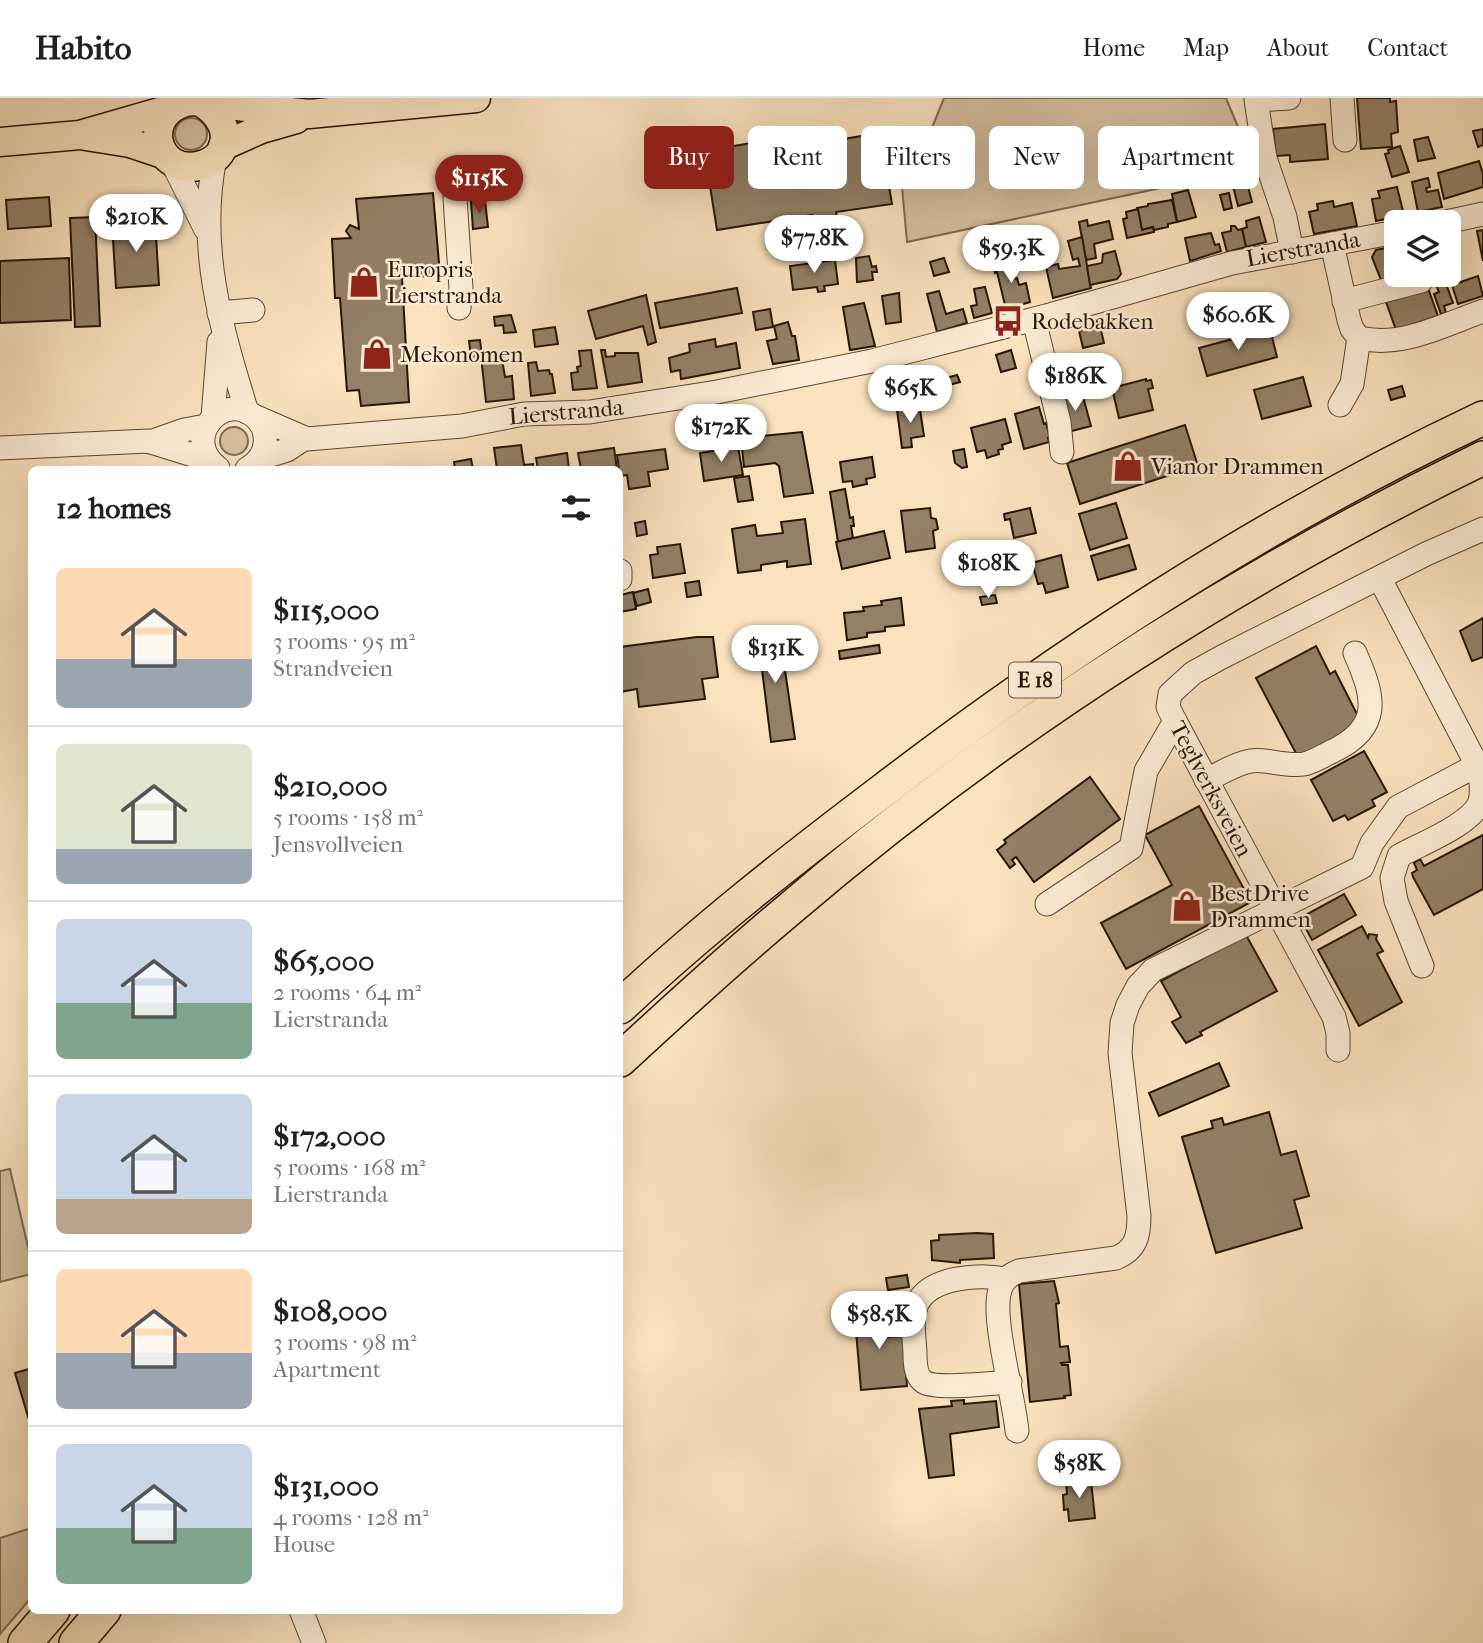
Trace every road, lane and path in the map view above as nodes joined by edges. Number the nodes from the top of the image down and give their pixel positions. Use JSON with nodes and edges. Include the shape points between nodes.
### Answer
{"nodes":[{"id":1,"x":476,"y":98,"type":"edge"},
{"id":2,"x":1289,"y":98,"type":"edge"},
{"id":3,"x":1342,"y":98,"type":"edge"},
{"id":4,"x":202,"y":103,"type":"junction"},
{"id":5,"x":170,"y":109,"type":"junction"},
{"id":6,"x":309,"y":114,"type":"junction"},
{"id":7,"x":80,"y":135,"type":"junction"},
{"id":8,"x":1345,"y":140,"type":"dead end"},
{"id":9,"x":0,"y":142,"type":"edge"},
{"id":10,"x":219,"y":152,"type":"junction"},
{"id":11,"x":168,"y":158,"type":"junction"},
{"id":12,"x":456,"y":198,"type":"dead end"},
{"id":13,"x":1483,"y":214,"type":"edge"},
{"id":14,"x":1461,"y":219,"type":"edge"},
{"id":15,"x":1384,"y":234,"type":"edge"},
{"id":16,"x":208,"y":236,"type":"junction"},
{"id":17,"x":1332,"y":244,"type":"junction"},
{"id":18,"x":1292,"y":252,"type":"junction"},
{"id":19,"x":1398,"y":287,"type":"edge"},
{"id":20,"x":1344,"y":301,"type":"junction"},
{"id":21,"x":459,"y":308,"type":"dead end"},
{"id":22,"x":253,"y":310,"type":"dead end"},
{"id":23,"x":1483,"y":311,"type":"edge"},
{"id":24,"x":220,"y":319,"type":"junction"},
{"id":25,"x":1034,"y":320,"type":"junction"},
{"id":26,"x":1359,"y":338,"type":"junction"},
{"id":27,"x":1340,"y":405,"type":"dead end"},
{"id":28,"x":250,"y":414,"type":"junction"},
{"id":29,"x":1483,"y":418,"type":"edge"},
{"id":30,"x":209,"y":422,"type":"junction"},
{"id":31,"x":305,"y":439,"type":"junction"},
{"id":32,"x":150,"y":442,"type":"junction"},
{"id":33,"x":0,"y":449,"type":"edge"},
{"id":34,"x":1062,"y":452,"type":"dead end"},
{"id":35,"x":1483,"y":458,"type":"edge"},
{"id":36,"x":254,"y":465,"type":"edge"},
{"id":37,"x":214,"y":466,"type":"edge"},
{"id":38,"x":216,"y":466,"type":"edge"},
{"id":39,"x":1483,"y":529,"type":"edge"},
{"id":40,"x":1380,"y":579,"type":"junction"},
{"id":41,"x":1355,"y":653,"type":"dead end"},
{"id":42,"x":1175,"y":721,"type":"junction"},
{"id":43,"x":1480,"y":763,"type":"edge"},
{"id":44,"x":1206,"y":780,"type":"junction"},
{"id":45,"x":1047,"y":904,"type":"dead end"},
{"id":46,"x":1275,"y":910,"type":"junction"},
{"id":47,"x":1422,"y":966,"type":"dead end"},
{"id":48,"x":623,"y":1004,"type":"edge"},
{"id":49,"x":1338,"y":1050,"type":"dead end"},
{"id":50,"x":623,"y":1057,"type":"edge"},
{"id":51,"x":1006,"y":1279,"type":"junction"},
{"id":52,"x":1010,"y":1382,"type":"junction"},
{"id":53,"x":1017,"y":1431,"type":"dead end"},
{"id":54,"x":50,"y":1614,"type":"edge"},
{"id":55,"x":100,"y":1614,"type":"edge"},
{"id":56,"x":303,"y":1614,"type":"edge"},
{"id":57,"x":25,"y":1643,"type":"edge"},
{"id":58,"x":76,"y":1643,"type":"edge"},
{"id":59,"x":314,"y":1643,"type":"edge"}],
"edges":[{"from":1,"to":6,"type":"main road"},
{"from":2,"to":18,"type":"street","via":[[1256,100],[1265,158]]},
{"from":3,"to":8,"type":"street"},
{"from":4,"to":5,"type":"main road","via":[[180,103]]},
{"from":4,"to":6,"type":"main road"},
{"from":4,"to":10,"type":"main road","via":[[223,125]]},
{"from":5,"to":7,"type":"main road"},
{"from":5,"to":11,"type":"main road","via":[[158,130],[159,146]]},
{"from":6,"to":10,"type":"main road","via":[[261,129]]},
{"from":7,"to":9,"type":"main road"},
{"from":7,"to":11,"type":"main road","via":[[130,144]]},
{"from":10,"to":11,"type":"main road","via":[[196,167]]},
{"from":10,"to":16,"type":"street","via":[[208,200]]},
{"from":11,"to":16,"type":"street"},
{"from":12,"to":21,"type":"street"},
{"from":13,"to":14,"type":"street"},
{"from":15,"to":17,"type":"street","name":"Lierstranda"},
{"from":16,"to":24,"type":"street"},
{"from":17,"to":18,"type":"street","name":"Lierstranda"},
{"from":17,"to":20,"type":"street"},
{"from":18,"to":25,"type":"street","name":"Lierstranda","via":[[1232,262]]},
{"from":19,"to":20,"type":"street"},
{"from":20,"to":26,"type":"street"},
{"from":22,"to":24,"type":"street"},
{"from":23,"to":26,"type":"street","via":[[1406,338],[1381,342]]},
{"from":24,"to":28,"type":"street"},
{"from":24,"to":30,"type":"street"},
{"from":25,"to":31,"type":"street","name":"Lierstranda","via":[[872,361],[656,402],[590,412],[508,416],[462,426]]},
{"from":25,"to":34,"type":"street"},
{"from":26,"to":27,"type":"street","via":[[1352,384]]},
{"from":28,"to":30,"type":"street","via":[[226,410]]},
{"from":28,"to":31,"type":"street","name":"Lierstranda"},
{"from":28,"to":36,"type":"street","via":[[264,431],[264,450]]},
{"from":29,"to":48,"type":"highway","number":"E 18","via":[[1347,485],[1197,574],[992,709],[740,903]]},
{"from":30,"to":32,"type":"street"},
{"from":30,"to":38,"type":"street","via":[[203,444]]},
{"from":31,"to":36,"type":"street","name":"Lierstranda"},
{"from":32,"to":33,"type":"street"},
{"from":32,"to":37,"type":"street"},
{"from":35,"to":50,"type":"highway","number":"E 18","via":[[1230,593],[1021,730],[805,896]]},
{"from":39,"to":40,"type":"street","name":"Teglverksveien"},
{"from":40,"to":42,"type":"street","name":"Teglverksveien","via":[[1194,673],[1170,694],[1168,706]]},
{"from":40,"to":43,"type":"street"},
{"from":41,"to":44,"type":"street","via":[[1371,704],[1363,730],[1352,742],[1306,764],[1251,760]]},
{"from":42,"to":44,"type":"street","name":"Teglverksveien"},
{"from":42,"to":45,"type":"street","via":[[1146,771],[1131,848]]},
{"from":43,"to":46,"type":"street","via":[[1398,807],[1362,867]]},
{"from":43,"to":47,"type":"street","via":[[1483,794],[1479,805],[1460,823],[1398,856],[1392,878],[1396,901]]},
{"from":44,"to":46,"type":"street","name":"Teglverksveien"},
{"from":46,"to":49,"type":"street","name":"Teglverksveien","via":[[1334,1017]]},
{"from":46,"to":51,"type":"street","via":[[1153,970],[1128,1005],[1120,1053],[1139,1216],[1133,1247],[1116,1258],[1034,1268]]},
{"from":51,"to":52,"type":"street","via":[[997,1309]]},
{"from":51,"to":52,"type":"street","via":[[964,1278],[927,1292],[915,1311],[914,1342],[917,1370],[926,1383]]},
{"from":52,"to":53,"type":"street"},
{"from":54,"to":57,"type":"highway"},
{"from":55,"to":58,"type":"highway"},
{"from":56,"to":59,"type":"street"}]}
